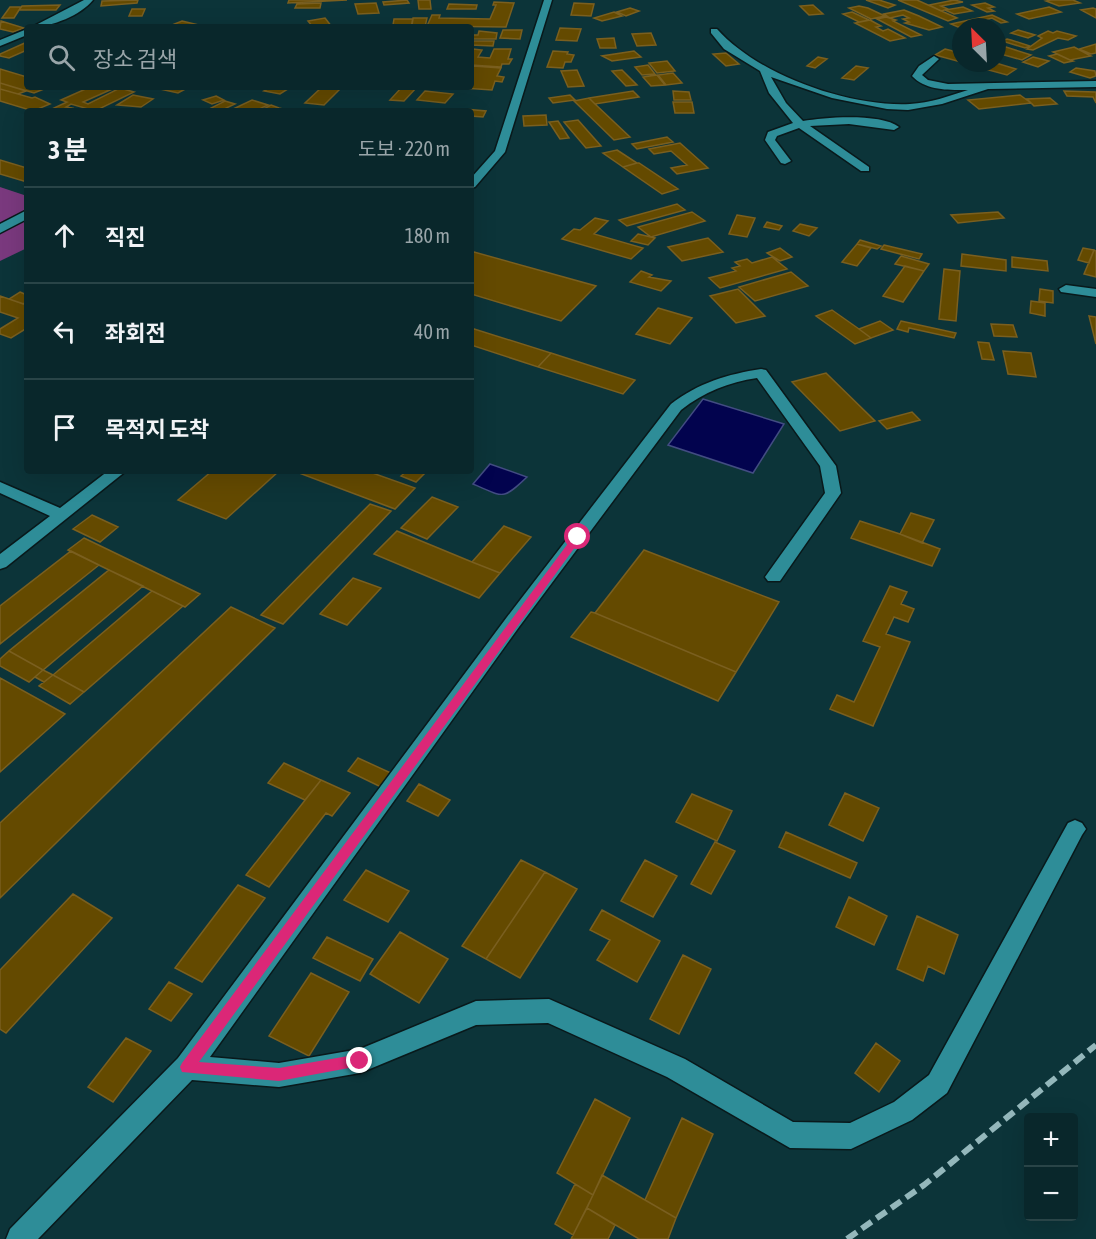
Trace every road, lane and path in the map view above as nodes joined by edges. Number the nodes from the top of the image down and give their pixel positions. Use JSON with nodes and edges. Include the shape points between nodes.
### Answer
{"nodes":[{"id":1,"x":89,"y":0,"type":"edge"},
{"id":2,"x":548,"y":0,"type":"edge"},
{"id":3,"x":44,"y":24,"type":"edge"},
{"id":4,"x":714,"y":31,"type":"dead end"},
{"id":5,"x":24,"y":33,"type":"edge"},
{"id":6,"x":2,"y":42,"type":"edge"},
{"id":7,"x":934,"y":59,"type":"dead end"},
{"id":8,"x":765,"y":72,"type":"junction"},
{"id":9,"x":1096,"y":84,"type":"edge"},
{"id":10,"x":987,"y":86,"type":"junction"},
{"id":11,"x":798,"y":124,"type":"junction"},
{"id":12,"x":894,"y":127,"type":"dead end"},
{"id":13,"x":785,"y":161,"type":"dead end"},
{"id":14,"x":865,"y":169,"type":"dead end"},
{"id":15,"x":474,"y":182,"type":"edge"},
{"id":16,"x":24,"y":216,"type":"edge"},
{"id":17,"x":0,"y":229,"type":"edge"},
{"id":18,"x":1066,"y":288,"type":"dead end"},
{"id":19,"x":1096,"y":293,"type":"edge"},
{"id":20,"x":114,"y":474,"type":"edge"},
{"id":21,"x":0,"y":487,"type":"edge"},
{"id":22,"x":62,"y":515,"type":"junction"},
{"id":23,"x":0,"y":563,"type":"edge"},
{"id":24,"x":774,"y":577,"type":"dead end"},
{"id":25,"x":1075,"y":829,"type":"dead end"},
{"id":26,"x":187,"y":1067,"type":"junction"},
{"id":27,"x":20,"y":1239,"type":"edge"}],
"edges":[{"from":1,"to":3,"type":"street"},
{"from":2,"to":15,"type":"street","via":[[500,152]]},
{"from":4,"to":8,"type":"street","via":[[720,41]]},
{"from":5,"to":6,"type":"street"},
{"from":7,"to":10,"type":"street","via":[[917,76],[925,82]]},
{"from":8,"to":10,"type":"street","via":[[811,88],[894,107],[918,106]]},
{"from":8,"to":11,"type":"street","via":[[780,103]]},
{"from":9,"to":10,"type":"street"},
{"from":11,"to":12,"type":"street","via":[[872,123]]},
{"from":11,"to":13,"type":"street","via":[[772,134],[770,140]]},
{"from":11,"to":14,"type":"street"},
{"from":16,"to":17,"type":"street"},
{"from":18,"to":19,"type":"street"},
{"from":20,"to":22,"type":"street"},
{"from":21,"to":22,"type":"street"},
{"from":22,"to":23,"type":"street"},
{"from":24,"to":26,"type":"street","via":[[832,493],[828,466],[760,373],[706,387],[690,394],[676,407]]},
{"from":25,"to":26,"type":"street","via":[[938,1084],[903,1111],[851,1136],[790,1135],[676,1068],[549,1011],[477,1013],[360,1061],[279,1075]]},
{"from":26,"to":27,"type":"street"}]}
